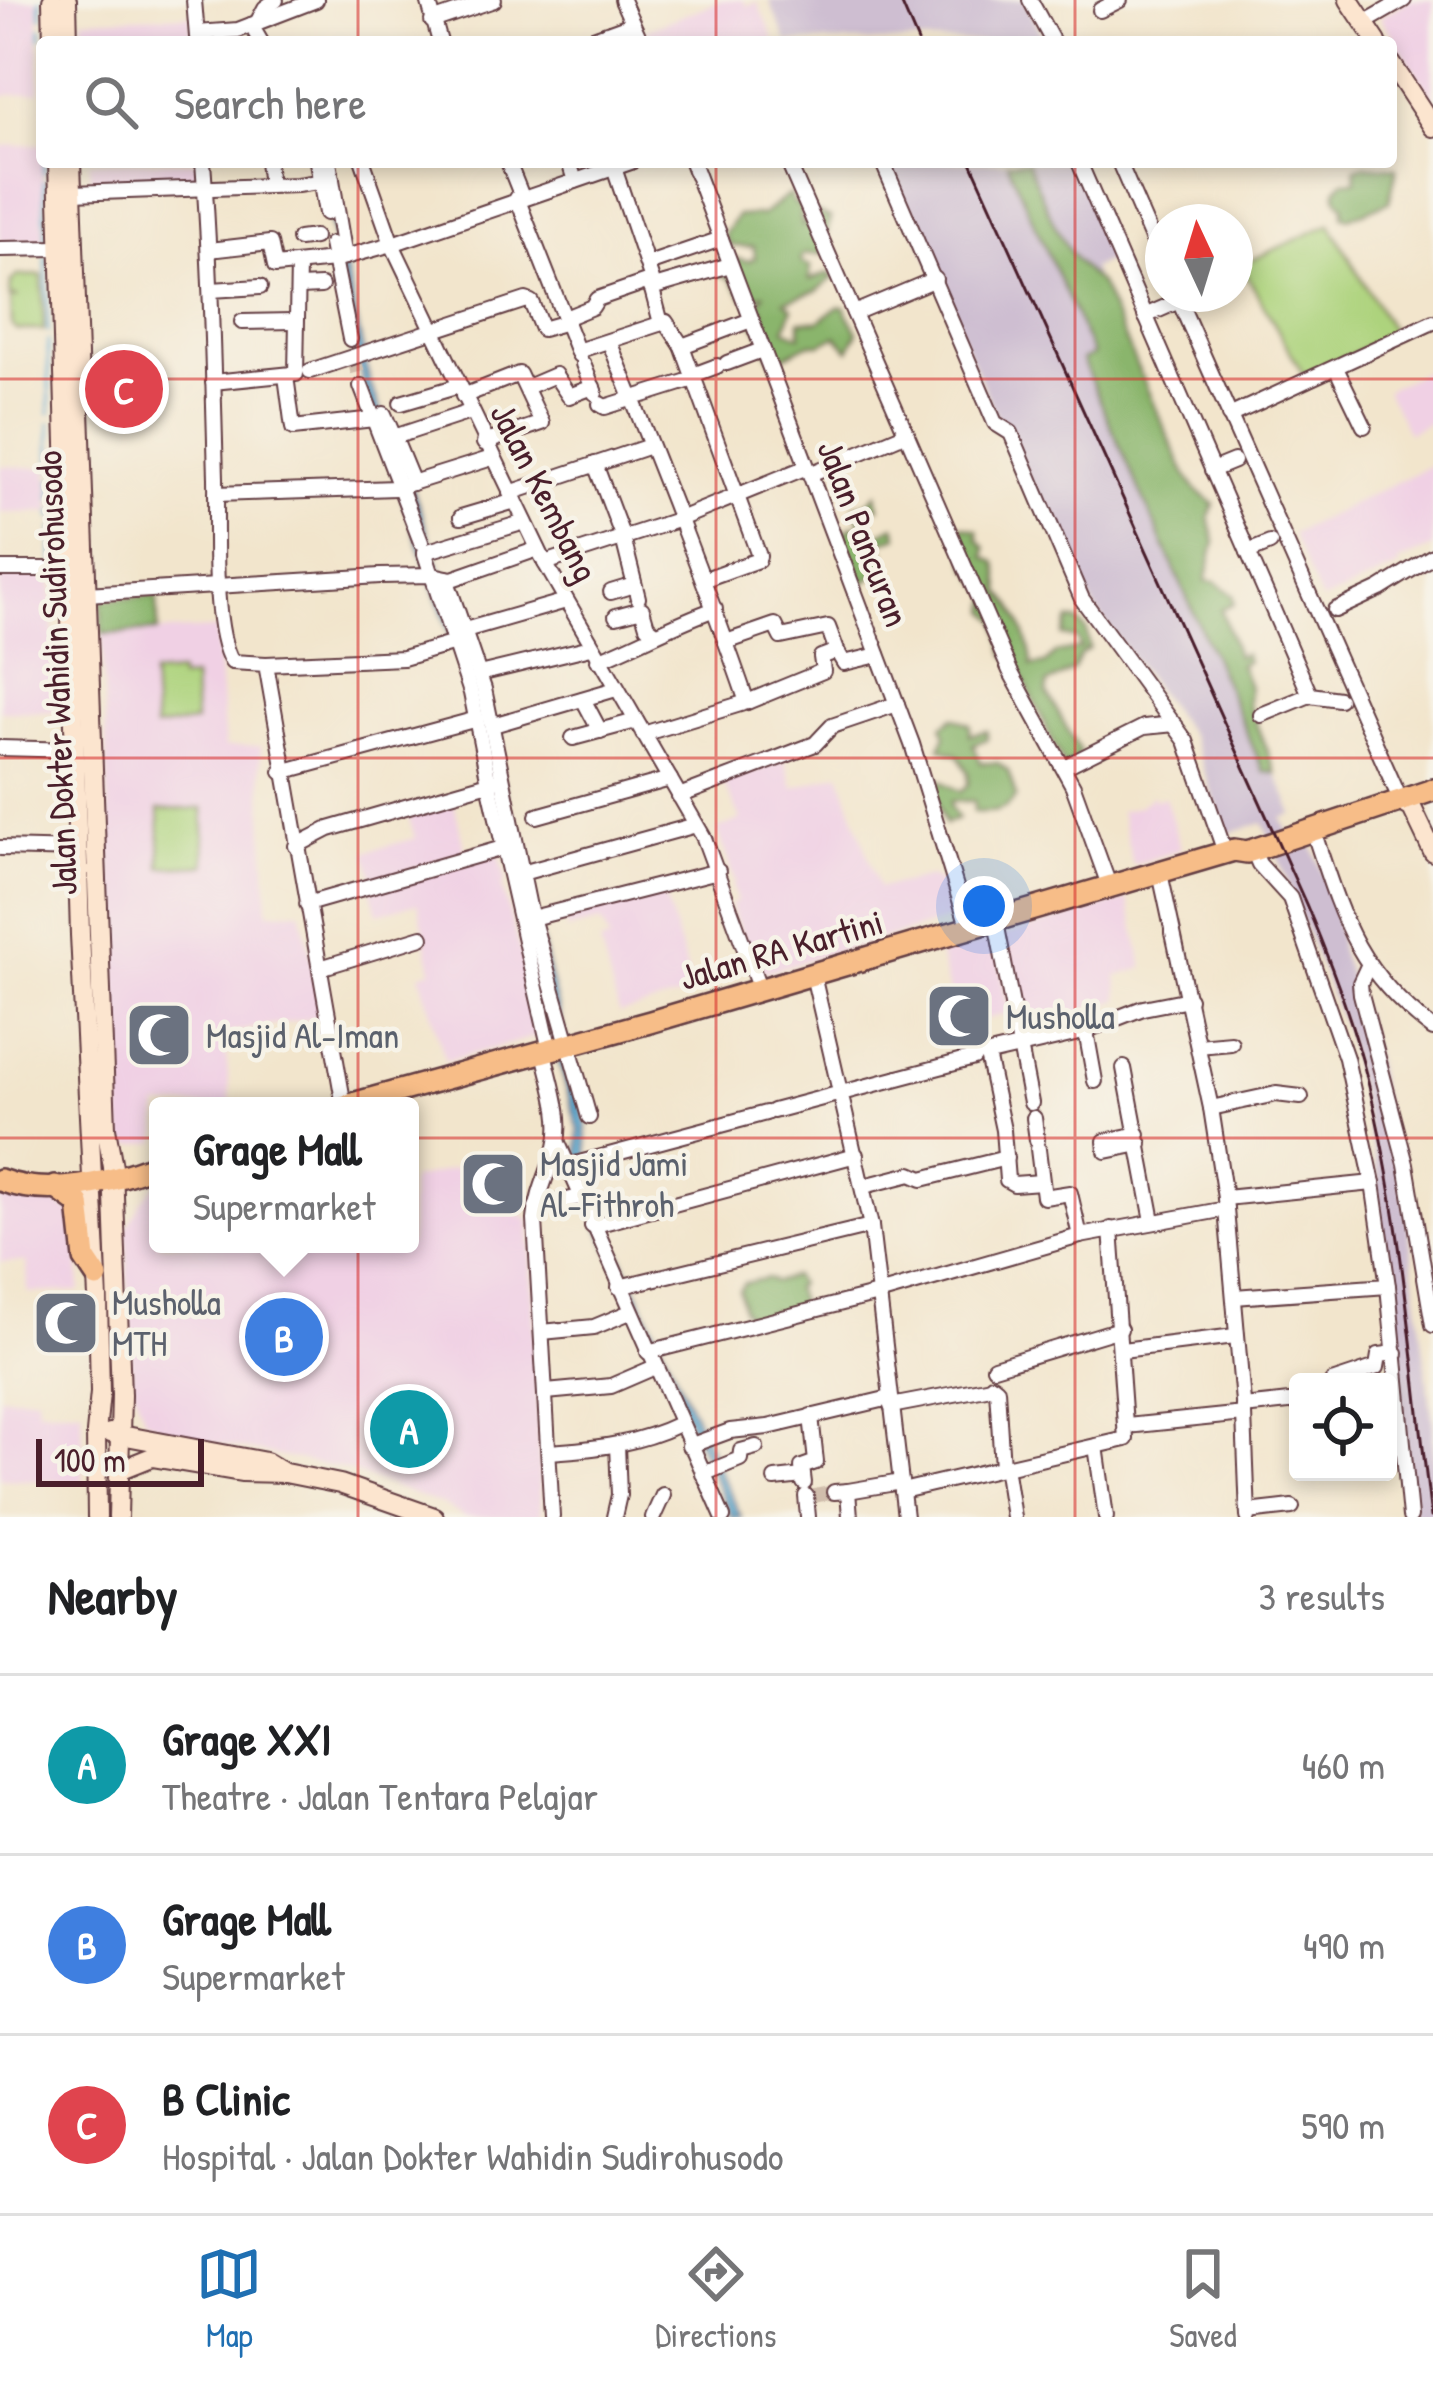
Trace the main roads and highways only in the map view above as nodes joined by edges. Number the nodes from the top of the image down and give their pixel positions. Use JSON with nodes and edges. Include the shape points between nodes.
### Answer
{"nodes":[{"id":1,"x":52,"y":0,"type":"edge"},
{"id":2,"x":67,"y":0,"type":"edge"},
{"id":3,"x":1349,"y":0,"type":"edge"},
{"id":4,"x":53,"y":36,"type":"edge"},
{"id":5,"x":68,"y":36,"type":"edge"},
{"id":6,"x":1373,"y":36,"type":"edge"},
{"id":7,"x":1397,"y":72,"type":"edge"},
{"id":8,"x":1433,"y":127,"type":"edge"},
{"id":9,"x":58,"y":168,"type":"edge"},
{"id":10,"x":71,"y":168,"type":"edge"},
{"id":11,"x":71,"y":417,"type":"junction"},
{"id":12,"x":74,"y":559,"type":"junction"},
{"id":13,"x":1433,"y":778,"type":"edge"},
{"id":14,"x":1433,"y":790,"type":"edge"},
{"id":15,"x":1398,"y":795,"type":"junction"},
{"id":16,"x":1238,"y":851,"type":"junction"},
{"id":17,"x":1433,"y":852,"type":"edge"},
{"id":18,"x":377,"y":1097,"type":"edge"},
{"id":19,"x":149,"y":1155,"type":"edge"},
{"id":20,"x":149,"y":1167,"type":"edge"},
{"id":21,"x":103,"y":1176,"type":"junction"},
{"id":22,"x":1,"y":1180,"type":"edge"},
{"id":23,"x":55,"y":1187,"type":"junction"},
{"id":24,"x":97,"y":1277,"type":"junction"},
{"id":25,"x":96,"y":1433,"type":"junction"},
{"id":26,"x":118,"y":1433,"type":"junction"},
{"id":27,"x":227,"y":1462,"type":"junction"},
{"id":28,"x":117,"y":1471,"type":"junction"},
{"id":29,"x":97,"y":1517,"type":"edge"},
{"id":30,"x":118,"y":1517,"type":"edge"},
{"id":31,"x":434,"y":1517,"type":"edge"}],
"edges":[{"from":1,"to":4,"type":"main road"},
{"from":2,"to":5,"type":"main road"},
{"from":3,"to":6,"type":"main road"},
{"from":7,"to":8,"type":"main road"},
{"from":9,"to":11,"type":"main road","name":"Jalan Dokter Wahidin Sudirohusodo"},
{"from":10,"to":11,"type":"main road","name":"Jalan Dokter Wahidin Sudirohusodo"},
{"from":11,"to":12,"type":"main road","name":"Jalan Dokter Wahidin Sudirohusodo"},
{"from":12,"to":21,"type":"main road","name":"Jalan Dokter Wahidin Sudirohusodo","via":[[79,850]]},
{"from":12,"to":21,"type":"main road","name":"Jalan Dokter Wahidin Sudirohusodo","via":[[86,594]]},
{"from":13,"to":15,"type":"main road","name":"Jalan RA Kartini"},
{"from":14,"to":15,"type":"main road","name":"Jalan RA Kartini"},
{"from":15,"to":16,"type":"main road","name":"Jalan RA Kartini"},
{"from":15,"to":16,"type":"main road","name":"Jalan RA Kartini","via":[[1244,840]]},
{"from":15,"to":17,"type":"main road"},
{"from":16,"to":18,"type":"main road","name":"Jalan RA Kartini"},
{"from":19,"to":21,"type":"main road"},
{"from":20,"to":21,"type":"main road"},
{"from":21,"to":22,"type":"main road"},
{"from":21,"to":23,"type":"main road"},
{"from":21,"to":24,"type":"main road"},
{"from":21,"to":26,"type":"main road"},
{"from":22,"to":23,"type":"main road"},
{"from":23,"to":24,"type":"main road","via":[[79,1204],[85,1259]]},
{"from":24,"to":25,"type":"main road"},
{"from":25,"to":26,"type":"main road"},
{"from":25,"to":29,"type":"main road"},
{"from":26,"to":27,"type":"main road"},
{"from":26,"to":28,"type":"main road"},
{"from":27,"to":28,"type":"main road","via":[[152,1456]]},
{"from":27,"to":31,"type":"main road","via":[[340,1484]]},
{"from":28,"to":30,"type":"main road"}]}
